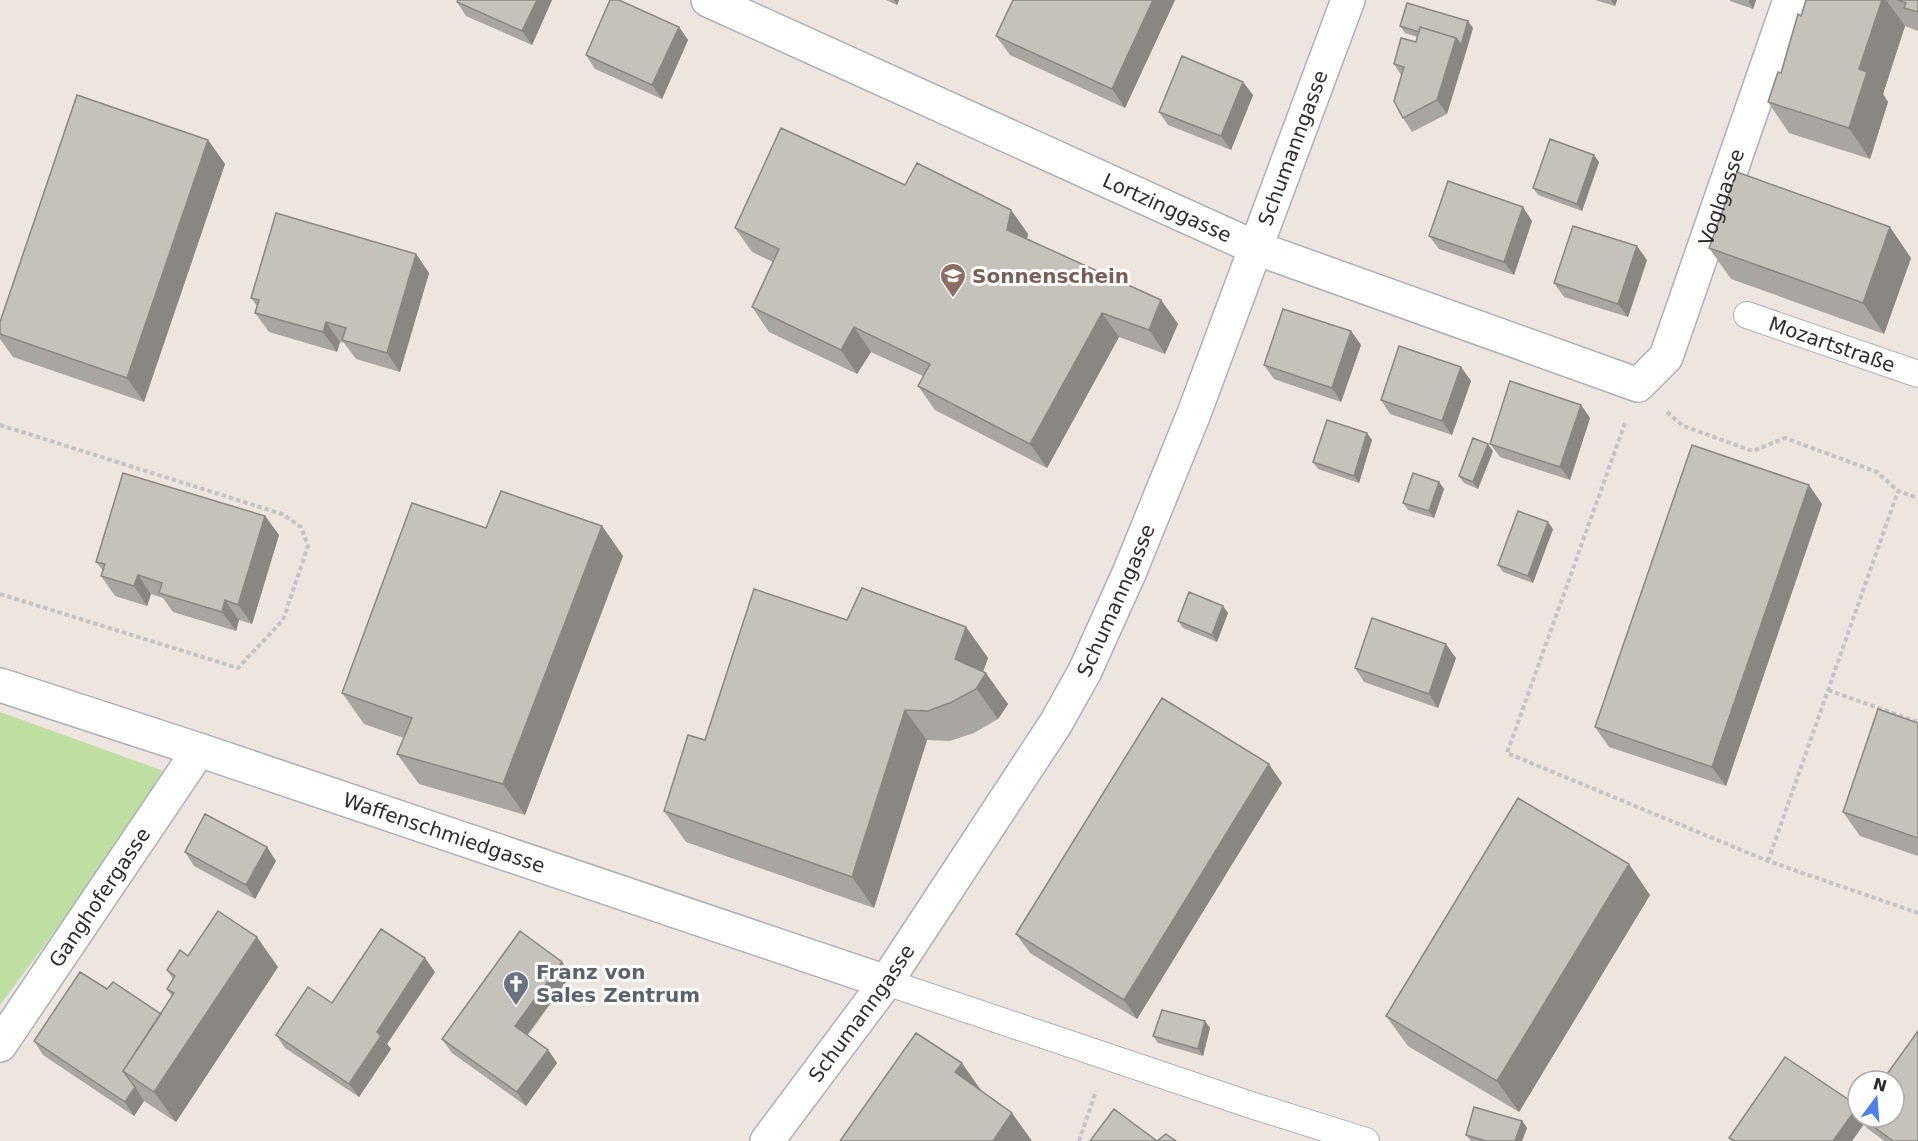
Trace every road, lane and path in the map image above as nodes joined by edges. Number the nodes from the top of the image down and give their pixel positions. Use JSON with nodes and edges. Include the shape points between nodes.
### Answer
{"nodes":[{"id":1,"x":708,"y":0,"type":"edge"},
{"id":2,"x":1348,"y":0,"type":"edge"},
{"id":3,"x":1790,"y":0,"type":"edge"},
{"id":4,"x":1256,"y":248,"type":"junction"},
{"id":5,"x":1747,"y":315,"type":"dead end"},
{"id":6,"x":1918,"y":374,"type":"edge"},
{"id":7,"x":1638,"y":385,"type":"junction"},
{"id":8,"x":0,"y":425,"type":"edge"},
{"id":9,"x":1898,"y":491,"type":"junction"},
{"id":10,"x":1918,"y":498,"type":"edge"},
{"id":11,"x":0,"y":594,"type":"edge"},
{"id":12,"x":0,"y":685,"type":"edge"},
{"id":13,"x":1828,"y":690,"type":"junction"},
{"id":14,"x":1918,"y":722,"type":"edge"},
{"id":15,"x":199,"y":750,"type":"junction"},
{"id":16,"x":1768,"y":861,"type":"junction"},
{"id":17,"x":1918,"y":913,"type":"edge"},
{"id":18,"x":886,"y":982,"type":"junction"},
{"id":19,"x":0,"y":1045,"type":"edge"},
{"id":20,"x":1108,"y":1056,"type":"junction"},
{"id":21,"x":767,"y":1141,"type":"edge"},
{"id":22,"x":1079,"y":1141,"type":"edge"},
{"id":23,"x":1366,"y":1141,"type":"edge"}],
"edges":[{"from":1,"to":4,"type":"street","name":"Lortzinggasse"},
{"from":2,"to":4,"type":"street","name":"Schumanngasse"},
{"from":3,"to":7,"type":"street","name":"Voglgasse","via":[[1666,357]]},
{"from":4,"to":7,"type":"street","name":"Lortzinggasse"},
{"from":4,"to":18,"type":"street","name":"Schumanngasse","via":[[1166,483],[1085,671],[1056,723]]},
{"from":5,"to":6,"type":"lane","name":"Mozartstraße"},
{"from":7,"to":9,"type":"path","via":[[1683,426],[1753,451],[1785,438],[1877,472]]},
{"from":7,"to":16,"type":"path","via":[[1507,753]]},
{"from":8,"to":11,"type":"path","via":[[282,514],[301,527],[308,546],[283,620],[238,668]]},
{"from":9,"to":10,"type":"path"},
{"from":9,"to":13,"type":"path"},
{"from":12,"to":15,"type":"street","name":"Waffenschmiedgasse"},
{"from":13,"to":14,"type":"path"},
{"from":13,"to":16,"type":"path"},
{"from":15,"to":18,"type":"street","name":"Waffenschmiedgasse"},
{"from":15,"to":19,"type":"street","name":"Ganghofergasse"},
{"from":16,"to":17,"type":"path"},
{"from":18,"to":20,"type":"lane"},
{"from":18,"to":21,"type":"street","name":"Schumanngasse"},
{"from":20,"to":22,"type":"path"},
{"from":20,"to":23,"type":"lane"}]}
